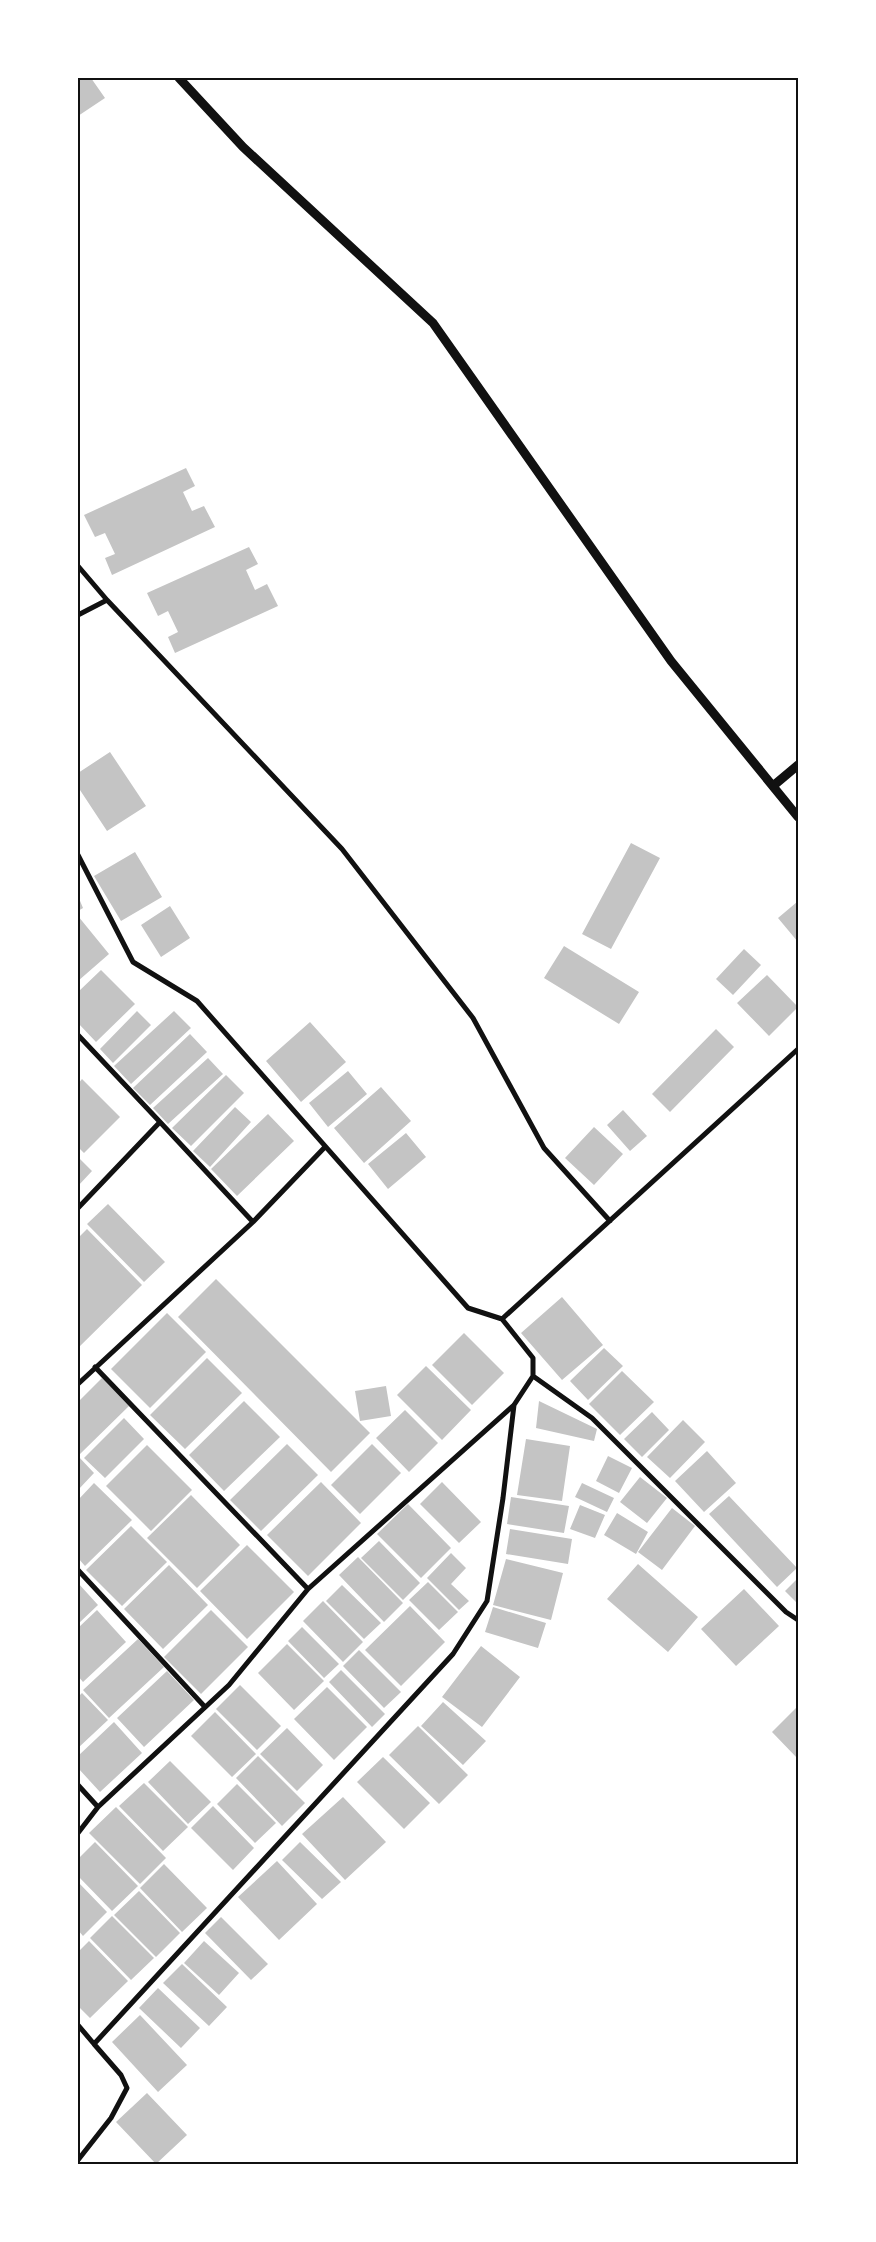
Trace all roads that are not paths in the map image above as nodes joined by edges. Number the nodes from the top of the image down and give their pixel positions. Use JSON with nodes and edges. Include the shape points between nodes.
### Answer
{"nodes":[{"id":1,"x":179,"y":78,"type":"edge"},
{"id":2,"x":78,"y":566,"type":"edge"},
{"id":3,"x":107,"y":600,"type":"junction"},
{"id":4,"x":78,"y":615,"type":"edge"},
{"id":5,"x":798,"y":765,"type":"edge"},
{"id":6,"x":773,"y":786,"type":"junction"},
{"id":7,"x":798,"y":817,"type":"edge"},
{"id":8,"x":78,"y":855,"type":"edge"},
{"id":9,"x":78,"y":1035,"type":"edge"},
{"id":10,"x":798,"y":1049,"type":"edge"},
{"id":11,"x":160,"y":1122,"type":"junction"},
{"id":12,"x":325,"y":1148,"type":"junction"},
{"id":13,"x":78,"y":1208,"type":"edge"},
{"id":14,"x":610,"y":1221,"type":"junction"},
{"id":15,"x":253,"y":1222,"type":"junction"},
{"id":16,"x":502,"y":1319,"type":"junction"},
{"id":17,"x":95,"y":1367,"type":"junction"},
{"id":18,"x":533,"y":1376,"type":"junction"},
{"id":19,"x":78,"y":1384,"type":"edge"},
{"id":20,"x":514,"y":1406,"type":"junction"},
{"id":21,"x":78,"y":1570,"type":"edge"},
{"id":22,"x":308,"y":1589,"type":"junction"},
{"id":23,"x":798,"y":1620,"type":"edge"},
{"id":24,"x":204,"y":1707,"type":"junction"},
{"id":25,"x":78,"y":1785,"type":"edge"},
{"id":26,"x":98,"y":1807,"type":"junction"},
{"id":27,"x":78,"y":1833,"type":"edge"},
{"id":28,"x":78,"y":2025,"type":"edge"},
{"id":29,"x":94,"y":2044,"type":"junction"},
{"id":30,"x":78,"y":2160,"type":"edge"}],
"edges":[{"from":1,"to":6,"type":"street","via":[[244,147],[433,323],[672,662]]},
{"from":2,"to":3,"type":"street"},
{"from":3,"to":4,"type":"street"},
{"from":3,"to":14,"type":"street","via":[[342,849],[473,1018],[544,1148]]},
{"from":5,"to":6,"type":"street"},
{"from":6,"to":7,"type":"street"},
{"from":8,"to":12,"type":"street","via":[[133,962],[197,1001]]},
{"from":9,"to":11,"type":"street"},
{"from":10,"to":14,"type":"street"},
{"from":11,"to":13,"type":"street"},
{"from":11,"to":15,"type":"street"},
{"from":12,"to":15,"type":"street"},
{"from":12,"to":16,"type":"street","via":[[468,1308]]},
{"from":14,"to":16,"type":"street"},
{"from":15,"to":17,"type":"street"},
{"from":16,"to":18,"type":"street","via":[[533,1358]]},
{"from":17,"to":19,"type":"street"},
{"from":17,"to":22,"type":"street"},
{"from":18,"to":20,"type":"street"},
{"from":18,"to":23,"type":"street","via":[[592,1418],[786,1612]]},
{"from":20,"to":22,"type":"street"},
{"from":20,"to":29,"type":"street","via":[[504,1498],[487,1601],[453,1654]]},
{"from":21,"to":24,"type":"street"},
{"from":22,"to":24,"type":"street","via":[[229,1685]]},
{"from":24,"to":26,"type":"street"},
{"from":25,"to":26,"type":"street"},
{"from":26,"to":27,"type":"street"},
{"from":28,"to":29,"type":"street"},
{"from":29,"to":30,"type":"street","via":[[121,2075],[127,2088],[111,2118]]}]}
